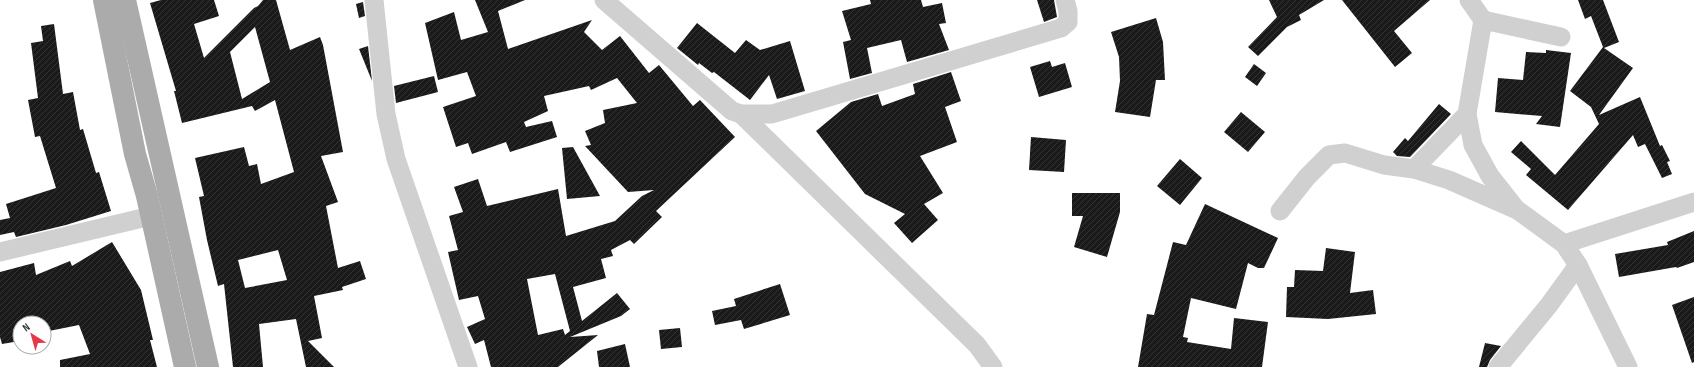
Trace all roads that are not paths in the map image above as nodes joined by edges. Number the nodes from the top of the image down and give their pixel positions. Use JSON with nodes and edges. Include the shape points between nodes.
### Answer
{"nodes":[{"id":1,"x":104,"y":0,"type":"edge"},
{"id":2,"x":125,"y":0,"type":"edge"},
{"id":3,"x":374,"y":0,"type":"edge"},
{"id":4,"x":604,"y":0,"type":"edge"},
{"id":5,"x":1065,"y":0,"type":"edge"},
{"id":6,"x":1469,"y":0,"type":"edge"},
{"id":7,"x":1483,"y":20,"type":"junction"},
{"id":8,"x":1562,"y":37,"type":"dead end"},
{"id":9,"x":741,"y":114,"type":"junction"},
{"id":10,"x":1467,"y":114,"type":"junction"},
{"id":11,"x":1414,"y":169,"type":"junction"},
{"id":12,"x":1694,"y":202,"type":"edge"},
{"id":13,"x":1516,"y":209,"type":"junction"},
{"id":14,"x":1280,"y":211,"type":"dead end"},
{"id":15,"x":151,"y":216,"type":"junction"},
{"id":16,"x":1564,"y":244,"type":"junction"},
{"id":17,"x":0,"y":252,"type":"edge"},
{"id":18,"x":1578,"y":265,"type":"junction"},
{"id":19,"x":185,"y":367,"type":"edge"},
{"id":20,"x":208,"y":367,"type":"edge"},
{"id":21,"x":468,"y":367,"type":"edge"},
{"id":22,"x":993,"y":367,"type":"edge"},
{"id":23,"x":1498,"y":367,"type":"edge"},
{"id":24,"x":1628,"y":367,"type":"edge"}],
"edges":[{"from":1,"to":15,"type":"main road","via":[[135,154]]},
{"from":2,"to":20,"type":"main road"},
{"from":3,"to":21,"type":"street","via":[[386,114],[396,159]]},
{"from":4,"to":9,"type":"street","via":[[732,111]]},
{"from":5,"to":9,"type":"street","via":[[1068,22],[1061,28],[772,114]]},
{"from":6,"to":7,"type":"street"},
{"from":7,"to":8,"type":"street"},
{"from":7,"to":10,"type":"street"},
{"from":9,"to":22,"type":"street","via":[[978,345]]},
{"from":10,"to":11,"type":"street"},
{"from":10,"to":13,"type":"street","via":[[1473,145],[1490,176]]},
{"from":11,"to":13,"type":"street","via":[[1449,180]]},
{"from":11,"to":14,"type":"street","via":[[1384,165],[1345,153],[1329,155],[1306,177]]},
{"from":12,"to":16,"type":"street"},
{"from":13,"to":16,"type":"street"},
{"from":15,"to":17,"type":"street"},
{"from":15,"to":19,"type":"main road"},
{"from":16,"to":18,"type":"street"},
{"from":18,"to":23,"type":"street"},
{"from":18,"to":24,"type":"street"}]}
